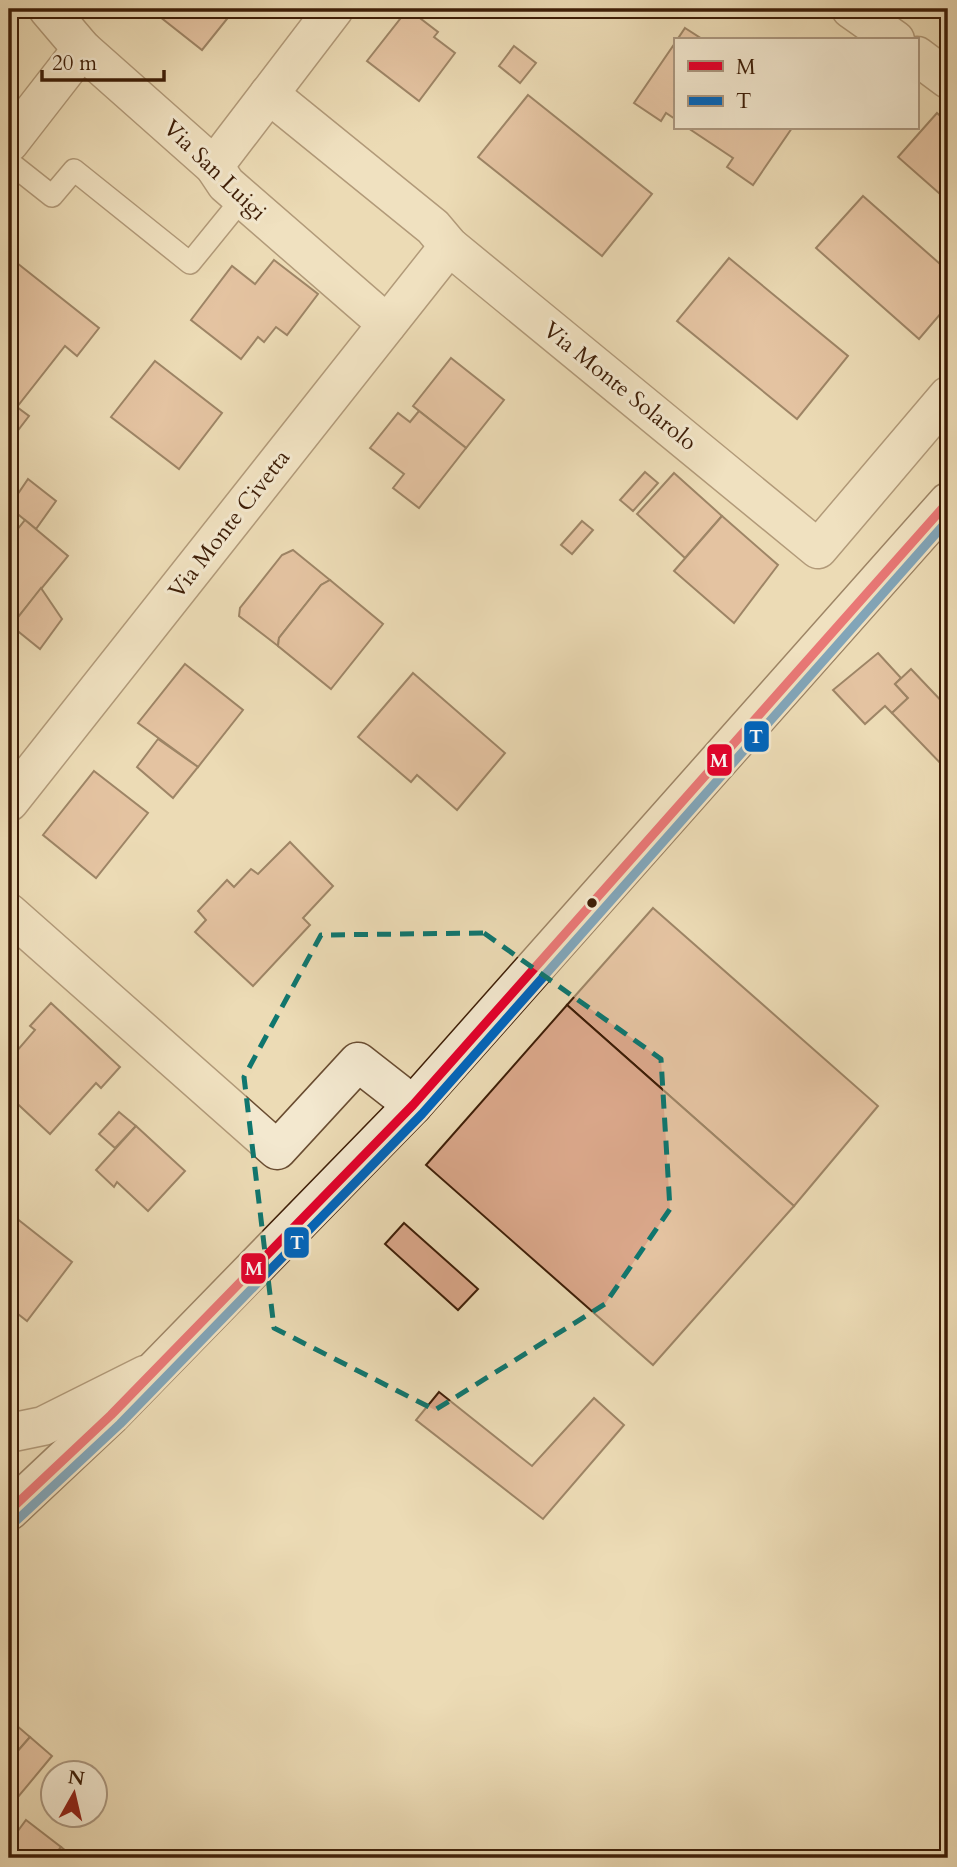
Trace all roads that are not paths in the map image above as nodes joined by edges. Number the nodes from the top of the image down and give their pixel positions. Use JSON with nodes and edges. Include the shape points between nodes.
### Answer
{"nodes":[{"id":1,"x":48,"y":9,"type":"edge"},
{"id":2,"x":334,"y":9,"type":"edge"},
{"id":3,"x":82,"y":49,"type":"junction"},
{"id":4,"x":918,"y":57,"type":"edge"},
{"id":5,"x":948,"y":79,"type":"edge"},
{"id":6,"x":269,"y":94,"type":"junction"},
{"id":7,"x":9,"y":143,"type":"edge"},
{"id":8,"x":9,"y":162,"type":"edge"},
{"id":9,"x":214,"y":166,"type":"junction"},
{"id":10,"x":242,"y":199,"type":"junction"},
{"id":11,"x":449,"y":246,"type":"junction"},
{"id":12,"x":387,"y":324,"type":"junction"},
{"id":13,"x":948,"y":396,"type":"edge"},
{"id":14,"x":948,"y":502,"type":"edge"},
{"id":15,"x":9,"y":802,"type":"edge"},
{"id":16,"x":9,"y":913,"type":"edge"},
{"id":17,"x":413,"y":1105,"type":"junction"},
{"id":18,"x":153,"y":1371,"type":"junction"},
{"id":19,"x":9,"y":1433,"type":"edge"},
{"id":20,"x":9,"y":1511,"type":"edge"}],
"edges":[{"from":1,"to":3,"type":"street","name":"Via San Luigi"},
{"from":2,"to":6,"type":"street"},
{"from":3,"to":7,"type":"street"},
{"from":3,"to":9,"type":"street","name":"Via San Luigi"},
{"from":4,"to":5,"type":"street"},
{"from":6,"to":9,"type":"street"},
{"from":6,"to":11,"type":"street","name":"Via Monte Solarolo","via":[[433,227]]},
{"from":8,"to":10,"type":"lane","via":[[52,195],[74,170],[190,262]]},
{"from":9,"to":10,"type":"street","name":"Via San Luigi"},
{"from":10,"to":12,"type":"street","name":"Via San Luigi"},
{"from":11,"to":12,"type":"street","name":"Via Monte Civetta"},
{"from":11,"to":13,"type":"street","name":"Via Monte Solarolo","via":[[818,549]]},
{"from":12,"to":15,"type":"street","name":"Via Monte Civetta"},
{"from":14,"to":17,"type":"street"},
{"from":16,"to":17,"type":"street","via":[[278,1150],[358,1062]]},
{"from":17,"to":18,"type":"street"},
{"from":18,"to":19,"type":"street","via":[[43,1426]]},
{"from":18,"to":20,"type":"street"}]}
